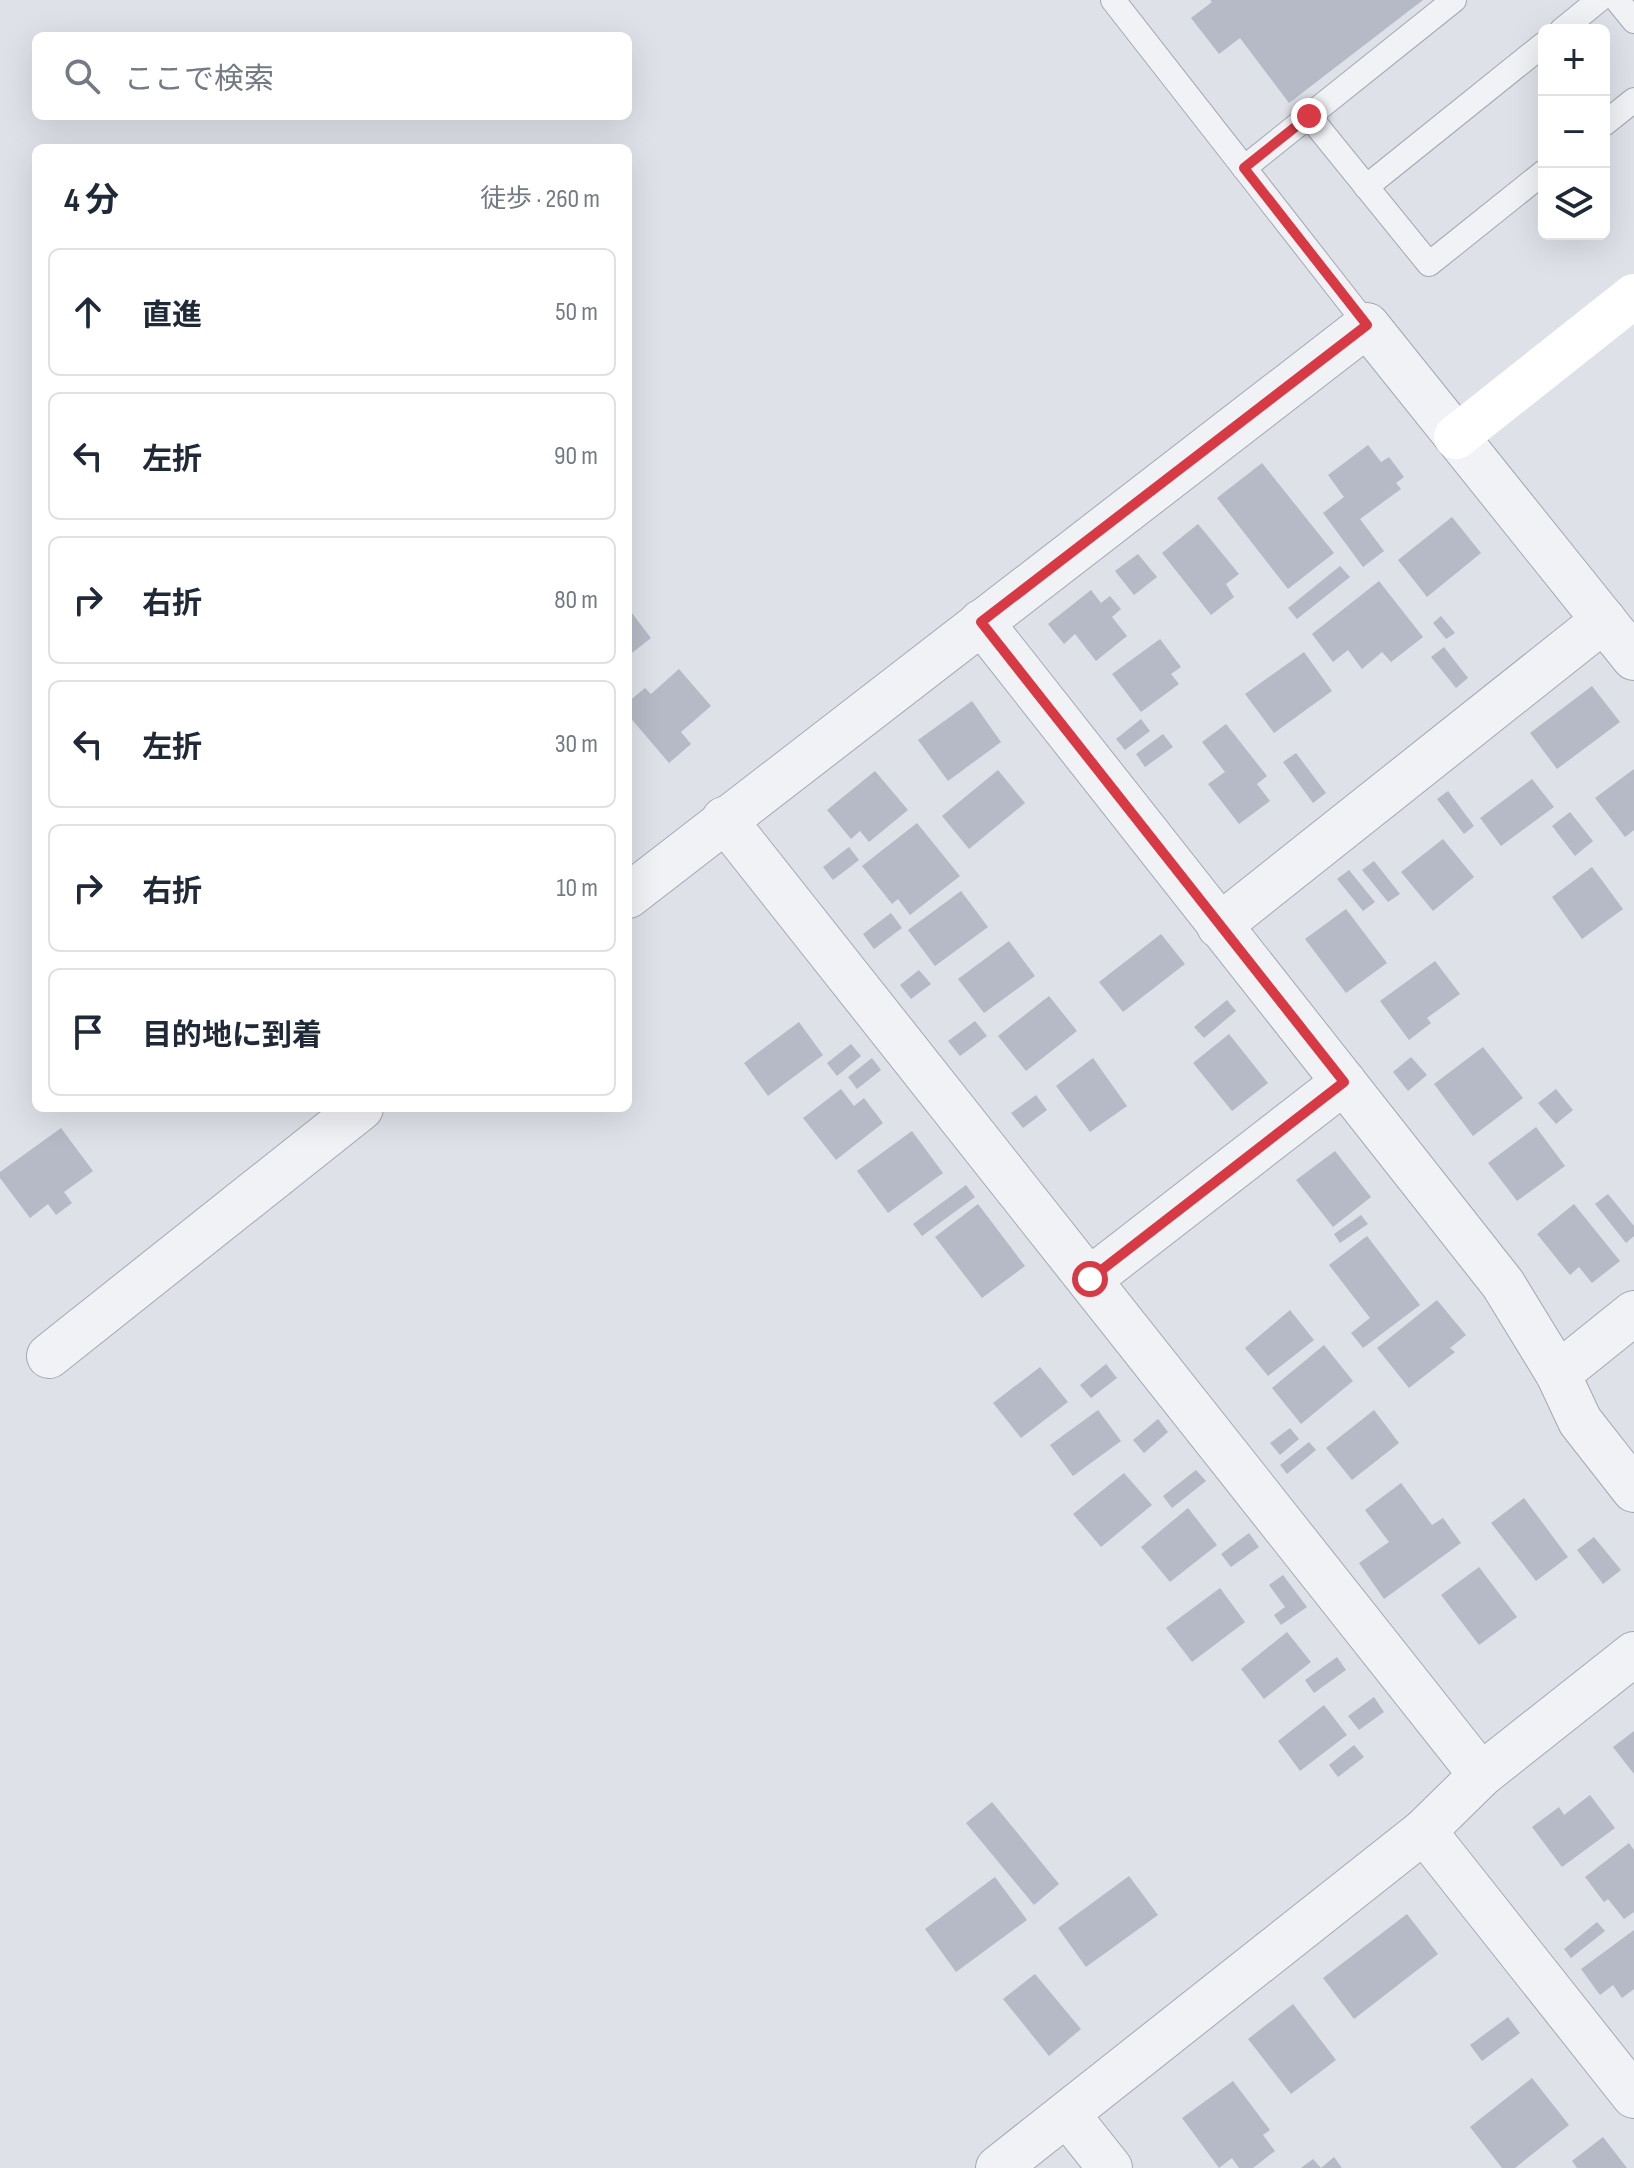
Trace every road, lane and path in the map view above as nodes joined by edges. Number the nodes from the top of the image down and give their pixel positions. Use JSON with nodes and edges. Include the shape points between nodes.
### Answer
{"nodes":[{"id":1,"x":1113,"y":0,"type":"edge"},
{"id":2,"x":1454,"y":0,"type":"edge"},
{"id":3,"x":1599,"y":0,"type":"edge"},
{"id":4,"x":1617,"y":0,"type":"edge"},
{"id":5,"x":1634,"y":21,"type":"edge"},
{"id":6,"x":1569,"y":24,"type":"edge"},
{"id":7,"x":1538,"y":49,"type":"edge"},
{"id":8,"x":1634,"y":100,"type":"edge"},
{"id":9,"x":1309,"y":116,"type":"junction"},
{"id":10,"x":1610,"y":119,"type":"edge"},
{"id":11,"x":1244,"y":168,"type":"junction"},
{"id":12,"x":1538,"y":177,"type":"edge"},
{"id":13,"x":1366,"y":187,"type":"junction"},
{"id":14,"x":1634,"y":296,"type":"edge"},
{"id":15,"x":1367,"y":325,"type":"junction"},
{"id":16,"x":1456,"y":437,"type":"junction"},
{"id":17,"x":1604,"y":620,"type":"junction"},
{"id":18,"x":981,"y":622,"type":"junction"},
{"id":19,"x":1634,"y":658,"type":"edge"},
{"id":20,"x":724,"y":819,"type":"junction"},
{"id":21,"x":632,"y":893,"type":"edge"},
{"id":22,"x":1219,"y":926,"type":"junction"},
{"id":23,"x":1344,"y":1082,"type":"junction"},
{"id":24,"x":356,"y":1112,"type":"edge"},
{"id":25,"x":1090,"y":1279,"type":"junction"},
{"id":26,"x":1634,"y":1313,"type":"edge"},
{"id":27,"x":49,"y":1356,"type":"dead end"},
{"id":28,"x":1558,"y":1374,"type":"junction"},
{"id":29,"x":1634,"y":1490,"type":"edge"},
{"id":30,"x":1634,"y":1654,"type":"edge"},
{"id":31,"x":1481,"y":1775,"type":"junction"},
{"id":32,"x":1424,"y":1831,"type":"junction"},
{"id":33,"x":1634,"y":2096,"type":"edge"},
{"id":34,"x":1067,"y":2114,"type":"junction"},
{"id":35,"x":998,"y":2168,"type":"edge"},
{"id":36,"x":1110,"y":2168,"type":"edge"}],
"edges":[{"from":1,"to":11,"type":"lane"},
{"from":2,"to":9,"type":"lane"},
{"from":3,"to":6,"type":"lane"},
{"from":4,"to":5,"type":"lane"},
{"from":7,"to":13,"type":"lane"},
{"from":8,"to":10,"type":"lane"},
{"from":9,"to":11,"type":"lane"},
{"from":9,"to":13,"type":"lane"},
{"from":11,"to":15,"type":"lane"},
{"from":12,"to":13,"type":"lane","via":[[1429,264]]},
{"from":14,"to":16,"type":"street"},
{"from":15,"to":16,"type":"street"},
{"from":15,"to":18,"type":"street"},
{"from":16,"to":17,"type":"street"},
{"from":17,"to":19,"type":"street"},
{"from":17,"to":22,"type":"street"},
{"from":18,"to":20,"type":"street"},
{"from":18,"to":22,"type":"street"},
{"from":20,"to":21,"type":"street"},
{"from":20,"to":25,"type":"street"},
{"from":22,"to":23,"type":"street"},
{"from":23,"to":25,"type":"street"},
{"from":23,"to":28,"type":"street","via":[[1503,1284]]},
{"from":24,"to":27,"type":"street"},
{"from":25,"to":31,"type":"street"},
{"from":26,"to":28,"type":"street"},
{"from":28,"to":29,"type":"street","via":[[1580,1421]]},
{"from":30,"to":31,"type":"street"},
{"from":31,"to":32,"type":"street"},
{"from":32,"to":33,"type":"street"},
{"from":32,"to":34,"type":"street"},
{"from":34,"to":35,"type":"street"},
{"from":34,"to":36,"type":"street"}]}
